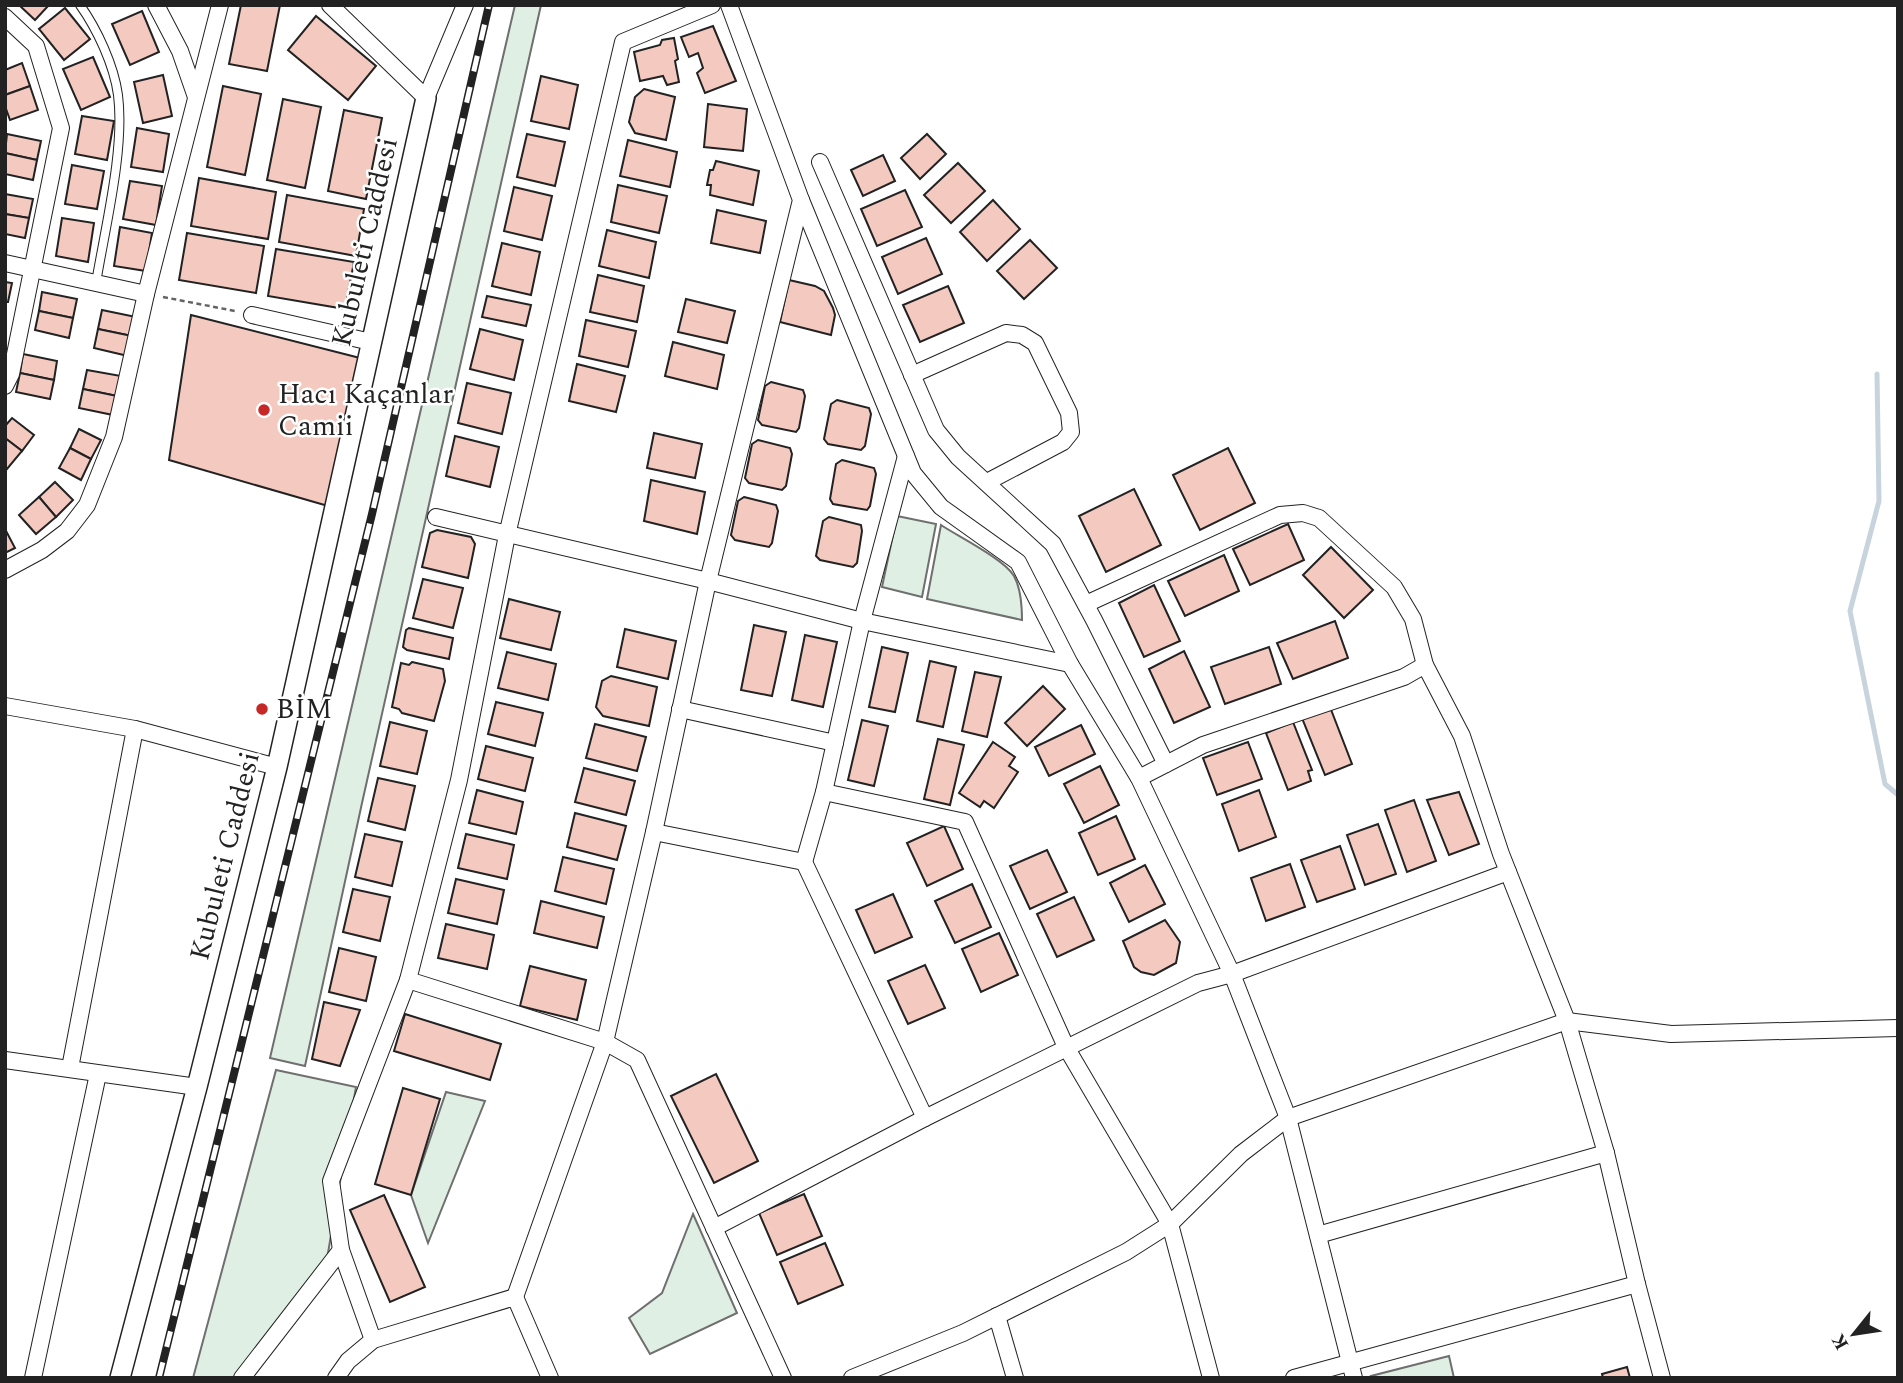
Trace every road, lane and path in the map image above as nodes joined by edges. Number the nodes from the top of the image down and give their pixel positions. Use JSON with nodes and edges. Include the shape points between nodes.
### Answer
{"nodes":[{"id":1,"x":80,"y":5,"type":"edge"},
{"id":2,"x":156,"y":5,"type":"edge"},
{"id":3,"x":220,"y":5,"type":"edge"},
{"id":4,"x":330,"y":5,"type":"edge"},
{"id":5,"x":465,"y":5,"type":"edge"},
{"id":6,"x":712,"y":5,"type":"edge"},
{"id":7,"x":729,"y":5,"type":"edge"},
{"id":8,"x":5,"y":17,"type":"edge"},
{"id":9,"x":196,"y":97,"type":"junction"},
{"id":10,"x":426,"y":98,"type":"junction"},
{"id":11,"x":820,"y":162,"type":"dead end"},
{"id":12,"x":801,"y":200,"type":"junction"},
{"id":13,"x":5,"y":263,"type":"edge"},
{"id":14,"x":33,"y":270,"type":"junction"},
{"id":15,"x":96,"y":283,"type":"junction"},
{"id":16,"x":146,"y":294,"type":"junction"},
{"id":17,"x":252,"y":315,"type":"joint"},
{"id":18,"x":371,"y":342,"type":"junction"},
{"id":19,"x":912,"y":375,"type":"junction"},
{"id":20,"x":5,"y":386,"type":"edge"},
{"id":21,"x":906,"y":456,"type":"junction"},
{"id":22,"x":987,"y":482,"type":"junction"},
{"id":23,"x":436,"y":517,"type":"dead end"},
{"id":24,"x":507,"y":535,"type":"junction"},
{"id":25,"x":5,"y":570,"type":"edge"},
{"id":26,"x":708,"y":581,"type":"junction"},
{"id":27,"x":1086,"y":604,"type":"junction"},
{"id":28,"x":862,"y":621,"type":"junction"},
{"id":29,"x":1070,"y":664,"type":"junction"},
{"id":30,"x":1425,"y":665,"type":"junction"},
{"id":31,"x":5,"y":706,"type":"edge"},
{"id":32,"x":680,"y":709,"type":"junction"},
{"id":33,"x":135,"y":729,"type":"junction"},
{"id":34,"x":835,"y":743,"type":"junction"},
{"id":35,"x":1166,"y":764,"type":"junction"},
{"id":36,"x":276,"y":767,"type":"junction"},
{"id":37,"x":1139,"y":778,"type":"junction"},
{"id":38,"x":824,"y":792,"type":"junction"},
{"id":39,"x":654,"y":831,"type":"junction"},
{"id":40,"x":804,"y":862,"type":"junction"},
{"id":41,"x":1508,"y":872,"type":"junction"},
{"id":42,"x":1232,"y":974,"type":"junction"},
{"id":43,"x":408,"y":980,"type":"junction"},
{"id":44,"x":1567,"y":1021,"type":"junction"},
{"id":45,"x":1898,"y":1028,"type":"edge"},
{"id":46,"x":604,"y":1042,"type":"junction"},
{"id":47,"x":1066,"y":1048,"type":"junction"},
{"id":48,"x":5,"y":1060,"type":"edge"},
{"id":49,"x":70,"y":1068,"type":"junction"},
{"id":50,"x":98,"y":1074,"type":"junction"},
{"id":51,"x":197,"y":1087,"type":"junction"},
{"id":52,"x":925,"y":1118,"type":"junction"},
{"id":53,"x":1288,"y":1118,"type":"junction"},
{"id":54,"x":1606,"y":1153,"type":"junction"},
{"id":55,"x":1170,"y":1224,"type":"junction"},
{"id":56,"x":714,"y":1228,"type":"junction"},
{"id":57,"x":1318,"y":1236,"type":"junction"},
{"id":58,"x":341,"y":1250,"type":"junction"},
{"id":59,"x":1637,"y":1284,"type":"junction"},
{"id":60,"x":515,"y":1297,"type":"junction"},
{"id":61,"x":997,"y":1316,"type":"junction"},
{"id":62,"x":373,"y":1339,"type":"junction"},
{"id":63,"x":1352,"y":1370,"type":"edge"},
{"id":64,"x":33,"y":1378,"type":"edge"},
{"id":65,"x":120,"y":1378,"type":"edge"},
{"id":66,"x":242,"y":1378,"type":"edge"},
{"id":67,"x":336,"y":1378,"type":"edge"},
{"id":68,"x":550,"y":1378,"type":"edge"},
{"id":69,"x":783,"y":1378,"type":"edge"},
{"id":70,"x":852,"y":1378,"type":"edge"},
{"id":71,"x":1015,"y":1378,"type":"edge"},
{"id":72,"x":1211,"y":1378,"type":"edge"},
{"id":73,"x":1294,"y":1378,"type":"edge"},
{"id":74,"x":1661,"y":1378,"type":"edge"}],
"edges":[{"from":1,"to":15,"type":"lane","via":[[101,43],[118,92],[116,159]]},
{"from":2,"to":9,"type":"street","via":[[180,51]]},
{"from":3,"to":9,"type":"street"},
{"from":4,"to":10,"type":"street"},
{"from":5,"to":10,"type":"street"},
{"from":6,"to":24,"type":"street","via":[[623,42]]},
{"from":7,"to":12,"type":"street"},
{"from":8,"to":14,"type":"street","via":[[36,46],[61,128]]},
{"from":9,"to":16,"type":"street"},
{"from":10,"to":18,"type":"street","name":"Kubuleti Caddesi"},
{"from":11,"to":19,"type":"street"},
{"from":12,"to":21,"type":"street"},
{"from":12,"to":26,"type":"street"},
{"from":13,"to":14,"type":"street"},
{"from":14,"to":15,"type":"street"},
{"from":14,"to":20,"type":"street"},
{"from":15,"to":16,"type":"street"},
{"from":16,"to":17,"type":"path"},
{"from":16,"to":25,"type":"street","via":[[114,438],[87,505],[67,531],[42,551]]},
{"from":17,"to":18,"type":"street"},
{"from":18,"to":36,"type":"street","name":"Kubuleti Caddesi"},
{"from":19,"to":22,"type":"street","via":[[936,430]]},
{"from":19,"to":22,"type":"street","via":[[1006,333],[1035,343],[1069,413],[1071,432],[1063,442]]},
{"from":21,"to":28,"type":"street"},
{"from":21,"to":29,"type":"street","via":[[913,474],[942,507],[1018,562]]},
{"from":22,"to":27,"type":"street","via":[[1053,544]]},
{"from":23,"to":24,"type":"street"},
{"from":24,"to":26,"type":"street"},
{"from":24,"to":43,"type":"street","via":[[459,780]]},
{"from":26,"to":28,"type":"street"},
{"from":26,"to":32,"type":"street"},
{"from":27,"to":30,"type":"street","via":[[1280,515],[1303,513],[1319,518],[1394,587],[1413,620]]},
{"from":27,"to":35,"type":"street"},
{"from":28,"to":29,"type":"street"},
{"from":28,"to":34,"type":"street"},
{"from":29,"to":37,"type":"street"},
{"from":30,"to":35,"type":"street","via":[[1404,677],[1203,745]]},
{"from":30,"to":41,"type":"street","via":[[1462,736]]},
{"from":31,"to":33,"type":"street"},
{"from":32,"to":34,"type":"street"},
{"from":32,"to":39,"type":"street"},
{"from":33,"to":36,"type":"street"},
{"from":33,"to":49,"type":"street"},
{"from":34,"to":38,"type":"street"},
{"from":35,"to":37,"type":"street"},
{"from":36,"to":51,"type":"street","name":"Kubuleti Caddesi"},
{"from":37,"to":42,"type":"street"},
{"from":38,"to":40,"type":"street"},
{"from":38,"to":47,"type":"street","via":[[965,822]]},
{"from":39,"to":40,"type":"street"},
{"from":39,"to":46,"type":"street"},
{"from":40,"to":52,"type":"street"},
{"from":41,"to":42,"type":"street"},
{"from":41,"to":44,"type":"street"},
{"from":42,"to":47,"type":"street","via":[[1198,983]]},
{"from":42,"to":53,"type":"street"},
{"from":43,"to":46,"type":"street"},
{"from":43,"to":58,"type":"street","via":[[331,1181]]},
{"from":44,"to":45,"type":"street","via":[[1671,1034]]},
{"from":44,"to":53,"type":"street"},
{"from":44,"to":54,"type":"street"},
{"from":46,"to":56,"type":"street","via":[[637,1060]]},
{"from":46,"to":60,"type":"street"},
{"from":47,"to":52,"type":"street"},
{"from":47,"to":55,"type":"street"},
{"from":48,"to":49,"type":"street"},
{"from":49,"to":50,"type":"street"},
{"from":50,"to":51,"type":"street"},
{"from":50,"to":64,"type":"street"},
{"from":51,"to":65,"type":"street","name":"Kubuleti Caddesi"},
{"from":52,"to":56,"type":"street"},
{"from":53,"to":55,"type":"street","via":[[1241,1154]]},
{"from":53,"to":57,"type":"street"},
{"from":54,"to":57,"type":"street"},
{"from":54,"to":59,"type":"street"},
{"from":55,"to":61,"type":"street","via":[[1126,1252]]},
{"from":55,"to":72,"type":"street"},
{"from":56,"to":69,"type":"street"},
{"from":57,"to":63,"type":"street"},
{"from":58,"to":62,"type":"street"},
{"from":58,"to":66,"type":"street"},
{"from":59,"to":63,"type":"street"},
{"from":59,"to":74,"type":"street"},
{"from":60,"to":62,"type":"street"},
{"from":60,"to":68,"type":"street"},
{"from":61,"to":70,"type":"street"},
{"from":61,"to":71,"type":"street"},
{"from":62,"to":67,"type":"street"},
{"from":63,"to":73,"type":"street"}]}
